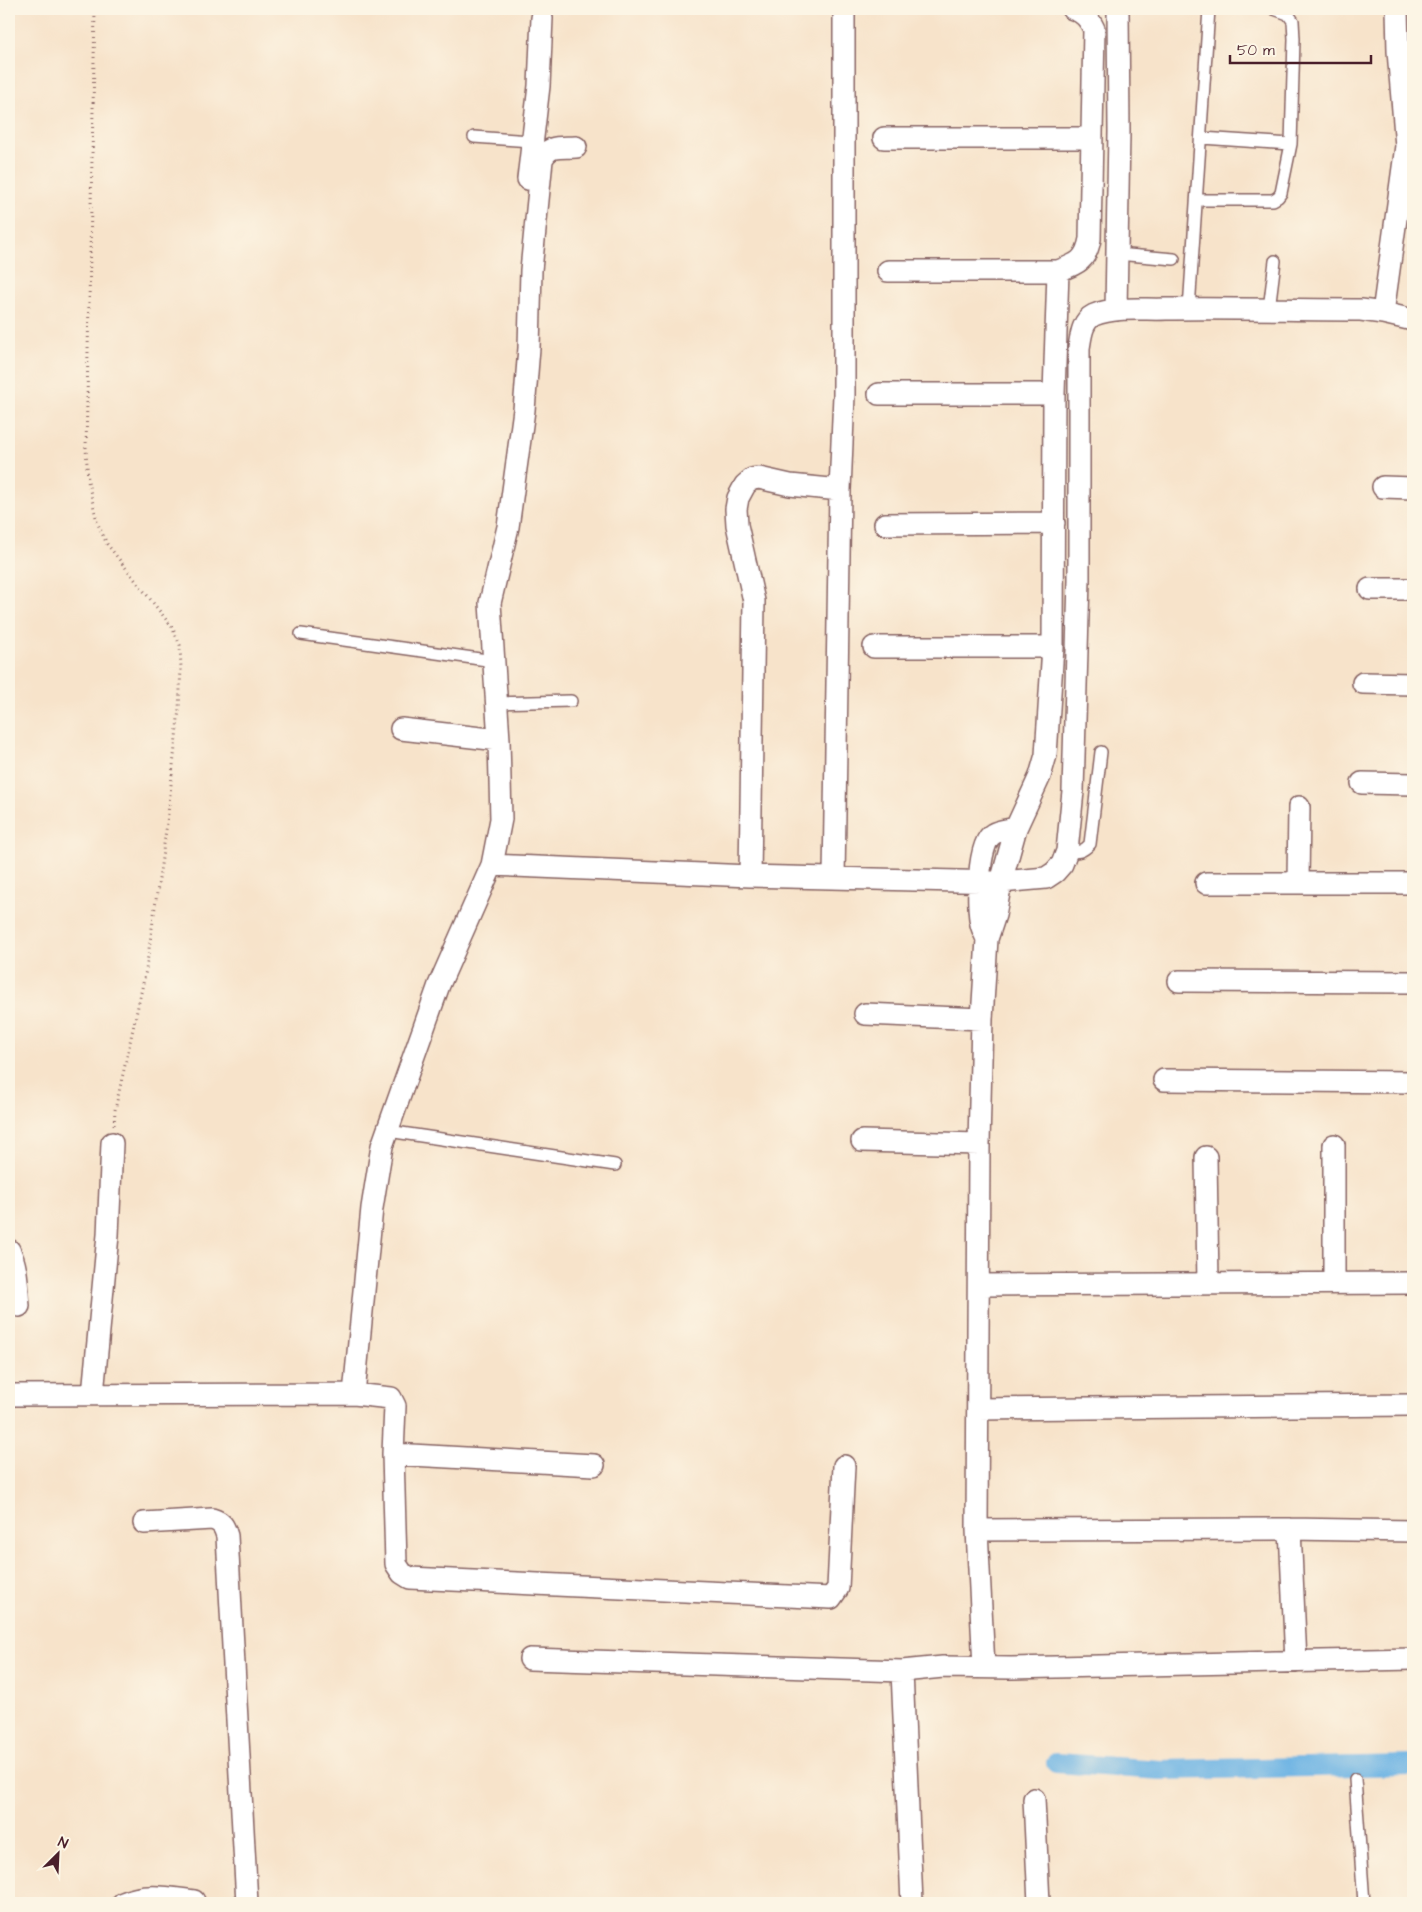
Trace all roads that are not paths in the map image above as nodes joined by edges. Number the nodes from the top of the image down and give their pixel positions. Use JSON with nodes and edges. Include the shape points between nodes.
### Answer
{"nodes":[{"id":1,"x":844,"y":9,"type":"edge"},
{"id":2,"x":1073,"y":9,"type":"edge"},
{"id":3,"x":1118,"y":9,"type":"edge"},
{"id":4,"x":1209,"y":9,"type":"edge"},
{"id":5,"x":1274,"y":9,"type":"edge"},
{"id":6,"x":1397,"y":9,"type":"edge"},
{"id":7,"x":542,"y":18,"type":"dead end"},
{"id":8,"x":1407,"y":84,"type":"edge"},
{"id":9,"x":474,"y":137,"type":"dead end"},
{"id":10,"x":884,"y":138,"type":"dead end"},
{"id":11,"x":1091,"y":138,"type":"junction"},
{"id":12,"x":1202,"y":138,"type":"junction"},
{"id":13,"x":531,"y":141,"type":"junction"},
{"id":14,"x":1291,"y":144,"type":"junction"},
{"id":15,"x":576,"y":147,"type":"dead end"},
{"id":16,"x":1196,"y":200,"type":"junction"},
{"id":17,"x":1118,"y":254,"type":"junction"},
{"id":18,"x":1174,"y":259,"type":"dead end"},
{"id":19,"x":1276,"y":261,"type":"dead end"},
{"id":20,"x":888,"y":271,"type":"dead end"},
{"id":21,"x":1058,"y":271,"type":"junction"},
{"id":22,"x":1189,"y":309,"type":"junction"},
{"id":23,"x":1269,"y":309,"type":"junction"},
{"id":24,"x":1116,"y":310,"type":"junction"},
{"id":25,"x":1383,"y":312,"type":"junction"},
{"id":26,"x":1413,"y":320,"type":"edge"},
{"id":27,"x":879,"y":394,"type":"dead end"},
{"id":28,"x":1054,"y":394,"type":"junction"},
{"id":29,"x":1383,"y":487,"type":"dead end"},
{"id":30,"x":1413,"y":488,"type":"edge"},
{"id":31,"x":840,"y":490,"type":"junction"},
{"id":32,"x":1054,"y":523,"type":"junction"},
{"id":33,"x":885,"y":524,"type":"dead end"},
{"id":34,"x":1370,"y":589,"type":"dead end"},
{"id":35,"x":1413,"y":589,"type":"edge"},
{"id":36,"x":490,"y":603,"type":"junction"},
{"id":37,"x":301,"y":634,"type":"dead end"},
{"id":38,"x":874,"y":647,"type":"dead end"},
{"id":39,"x":1053,"y":647,"type":"junction"},
{"id":40,"x":494,"y":661,"type":"junction"},
{"id":41,"x":1363,"y":683,"type":"dead end"},
{"id":42,"x":1413,"y":684,"type":"edge"},
{"id":43,"x":571,"y":701,"type":"dead end"},
{"id":44,"x":496,"y":704,"type":"junction"},
{"id":45,"x":402,"y":729,"type":"dead end"},
{"id":46,"x":499,"y":740,"type":"junction"},
{"id":47,"x":1101,"y":752,"type":"dead end"},
{"id":48,"x":1362,"y":783,"type":"dead end"},
{"id":49,"x":1413,"y":784,"type":"edge"},
{"id":50,"x":1299,"y":807,"type":"dead end"},
{"id":51,"x":1016,"y":828,"type":"junction"},
{"id":52,"x":1067,"y":851,"type":"junction"},
{"id":53,"x":492,"y":865,"type":"junction"},
{"id":54,"x":750,"y":876,"type":"junction"},
{"id":55,"x":834,"y":878,"type":"junction"},
{"id":56,"x":979,"y":881,"type":"junction"},
{"id":57,"x":1002,"y":882,"type":"junction"},
{"id":58,"x":1298,"y":882,"type":"junction"},
{"id":59,"x":1206,"y":883,"type":"dead end"},
{"id":60,"x":1413,"y":883,"type":"edge"},
{"id":61,"x":987,"y":939,"type":"junction"},
{"id":62,"x":1178,"y":981,"type":"dead end"},
{"id":63,"x":1413,"y":982,"type":"edge"},
{"id":64,"x":865,"y":1014,"type":"dead end"},
{"id":65,"x":982,"y":1019,"type":"junction"},
{"id":66,"x":1164,"y":1080,"type":"dead end"},
{"id":67,"x":1413,"y":1082,"type":"edge"},
{"id":68,"x":388,"y":1131,"type":"junction"},
{"id":69,"x":862,"y":1141,"type":"dead end"},
{"id":70,"x":112,"y":1143,"type":"road end"},
{"id":71,"x":979,"y":1144,"type":"junction"},
{"id":72,"x":1334,"y":1145,"type":"dead end"},
{"id":73,"x":1206,"y":1157,"type":"dead end"},
{"id":74,"x":615,"y":1165,"type":"dead end"},
{"id":75,"x":9,"y":1250,"type":"edge"},
{"id":76,"x":1334,"y":1283,"type":"junction"},
{"id":77,"x":1413,"y":1283,"type":"edge"},
{"id":78,"x":1208,"y":1284,"type":"junction"},
{"id":79,"x":979,"y":1285,"type":"junction"},
{"id":80,"x":19,"y":1306,"type":"dead end"},
{"id":81,"x":93,"y":1394,"type":"junction"},
{"id":82,"x":354,"y":1394,"type":"junction"},
{"id":83,"x":9,"y":1395,"type":"edge"},
{"id":84,"x":1413,"y":1405,"type":"edge"},
{"id":85,"x":978,"y":1409,"type":"junction"},
{"id":86,"x":394,"y":1454,"type":"junction"},
{"id":87,"x":594,"y":1465,"type":"dead end"},
{"id":88,"x":844,"y":1466,"type":"dead end"},
{"id":89,"x":144,"y":1523,"type":"dead end"},
{"id":90,"x":1290,"y":1529,"type":"junction"},
{"id":91,"x":977,"y":1530,"type":"junction"},
{"id":92,"x":1413,"y":1531,"type":"edge"},
{"id":93,"x":530,"y":1659,"type":"dead end"},
{"id":94,"x":1413,"y":1659,"type":"edge"},
{"id":95,"x":1296,"y":1662,"type":"junction"},
{"id":96,"x":984,"y":1668,"type":"junction"},
{"id":97,"x":902,"y":1672,"type":"junction"},
{"id":98,"x":1354,"y":1779,"type":"dead end"},
{"id":99,"x":1034,"y":1799,"type":"dead end"},
{"id":100,"x":194,"y":1901,"type":"dead end"},
{"id":101,"x":123,"y":1903,"type":"edge"},
{"id":102,"x":248,"y":1903,"type":"edge"},
{"id":103,"x":912,"y":1903,"type":"edge"},
{"id":104,"x":1039,"y":1903,"type":"edge"},
{"id":105,"x":1364,"y":1903,"type":"edge"}],
"edges":[{"from":1,"to":31,"type":"street","via":[[844,396]]},
{"from":2,"to":11,"type":"street","via":[[1090,20],[1094,29]]},
{"from":3,"to":17,"type":"street"},
{"from":4,"to":12,"type":"lane"},
{"from":5,"to":14,"type":"lane","via":[[1288,14],[1292,21]]},
{"from":6,"to":8,"type":"street","via":[[1398,51]]},
{"from":7,"to":13,"type":"street","via":[[539,86]]},
{"from":8,"to":25,"type":"street","via":[[1406,146]]},
{"from":9,"to":13,"type":"lane"},
{"from":10,"to":11,"type":"street"},
{"from":11,"to":21,"type":"street","via":[[1088,249],[1076,265]]},
{"from":12,"to":14,"type":"lane"},
{"from":12,"to":16,"type":"lane"},
{"from":13,"to":36,"type":"street","via":[[520,286],[518,392],[499,522],[486,563],[485,579]]},
{"from":14,"to":16,"type":"lane","via":[[1283,188],[1278,198]]},
{"from":15,"to":36,"type":"street","via":[[550,148],[542,160],[531,270],[524,410],[508,527]]},
{"from":16,"to":22,"type":"lane"},
{"from":17,"to":18,"type":"lane"},
{"from":17,"to":24,"type":"street"},
{"from":19,"to":23,"type":"lane"},
{"from":20,"to":21,"type":"street"},
{"from":21,"to":28,"type":"street"},
{"from":22,"to":23,"type":"street"},
{"from":22,"to":24,"type":"street"},
{"from":23,"to":25,"type":"street"},
{"from":24,"to":52,"type":"street","via":[[1094,315],[1087,321],[1081,332],[1079,348],[1073,791]]},
{"from":25,"to":26,"type":"street"},
{"from":27,"to":28,"type":"street"},
{"from":28,"to":32,"type":"street"},
{"from":29,"to":30,"type":"street"},
{"from":31,"to":54,"type":"street","via":[[759,478],[745,485],[738,498],[737,525],[754,601]]},
{"from":31,"to":55,"type":"street"},
{"from":32,"to":33,"type":"street"},
{"from":32,"to":39,"type":"street"},
{"from":34,"to":35,"type":"street"},
{"from":36,"to":40,"type":"street"},
{"from":37,"to":40,"type":"lane"},
{"from":38,"to":39,"type":"street"},
{"from":39,"to":51,"type":"street","via":[[1046,755]]},
{"from":40,"to":44,"type":"street"},
{"from":41,"to":42,"type":"street"},
{"from":43,"to":44,"type":"lane"},
{"from":44,"to":46,"type":"street"},
{"from":45,"to":46,"type":"street"},
{"from":46,"to":53,"type":"street","via":[[501,819]]},
{"from":47,"to":52,"type":"lane","via":[[1090,844],[1085,850]]},
{"from":48,"to":49,"type":"street"},
{"from":50,"to":58,"type":"street"},
{"from":51,"to":56,"type":"street","via":[[993,834],[988,840]]},
{"from":51,"to":57,"type":"street"},
{"from":52,"to":57,"type":"street","via":[[1062,864],[1046,878]]},
{"from":53,"to":54,"type":"street"},
{"from":53,"to":68,"type":"street","via":[[439,985]]},
{"from":54,"to":55,"type":"street"},
{"from":55,"to":56,"type":"street"},
{"from":56,"to":57,"type":"street"},
{"from":56,"to":61,"type":"street","via":[[981,926]]},
{"from":57,"to":61,"type":"street"},
{"from":58,"to":59,"type":"street"},
{"from":58,"to":60,"type":"street"},
{"from":61,"to":65,"type":"street"},
{"from":62,"to":63,"type":"street"},
{"from":64,"to":65,"type":"street"},
{"from":65,"to":71,"type":"street"},
{"from":66,"to":67,"type":"street"},
{"from":68,"to":74,"type":"lane"},
{"from":68,"to":82,"type":"street","via":[[382,1146],[372,1208]]},
{"from":69,"to":71,"type":"street"},
{"from":70,"to":81,"type":"street","via":[[108,1235]]},
{"from":71,"to":79,"type":"street"},
{"from":72,"to":76,"type":"street"},
{"from":73,"to":78,"type":"street"},
{"from":75,"to":80,"type":"street","via":[[16,1272]]},
{"from":76,"to":77,"type":"street"},
{"from":76,"to":78,"type":"street"},
{"from":78,"to":79,"type":"street"},
{"from":79,"to":85,"type":"street"},
{"from":81,"to":82,"type":"street"},
{"from":81,"to":83,"type":"street"},
{"from":82,"to":86,"type":"street","via":[[391,1398],[393,1401]]},
{"from":84,"to":85,"type":"street"},
{"from":85,"to":91,"type":"street"},
{"from":86,"to":87,"type":"street"},
{"from":86,"to":88,"type":"street","via":[[396,1564],[410,1578],[828,1598],[838,1588]]},
{"from":89,"to":102,"type":"street","via":[[212,1519],[224,1526],[227,1536]]},
{"from":90,"to":91,"type":"street"},
{"from":90,"to":92,"type":"street"},
{"from":90,"to":95,"type":"street"},
{"from":91,"to":96,"type":"street"},
{"from":93,"to":97,"type":"street"},
{"from":94,"to":95,"type":"street"},
{"from":95,"to":96,"type":"street"},
{"from":96,"to":97,"type":"street"},
{"from":97,"to":103,"type":"street"},
{"from":98,"to":105,"type":"lane"},
{"from":99,"to":104,"type":"street"},
{"from":100,"to":101,"type":"street","via":[[161,1896]]}]}
